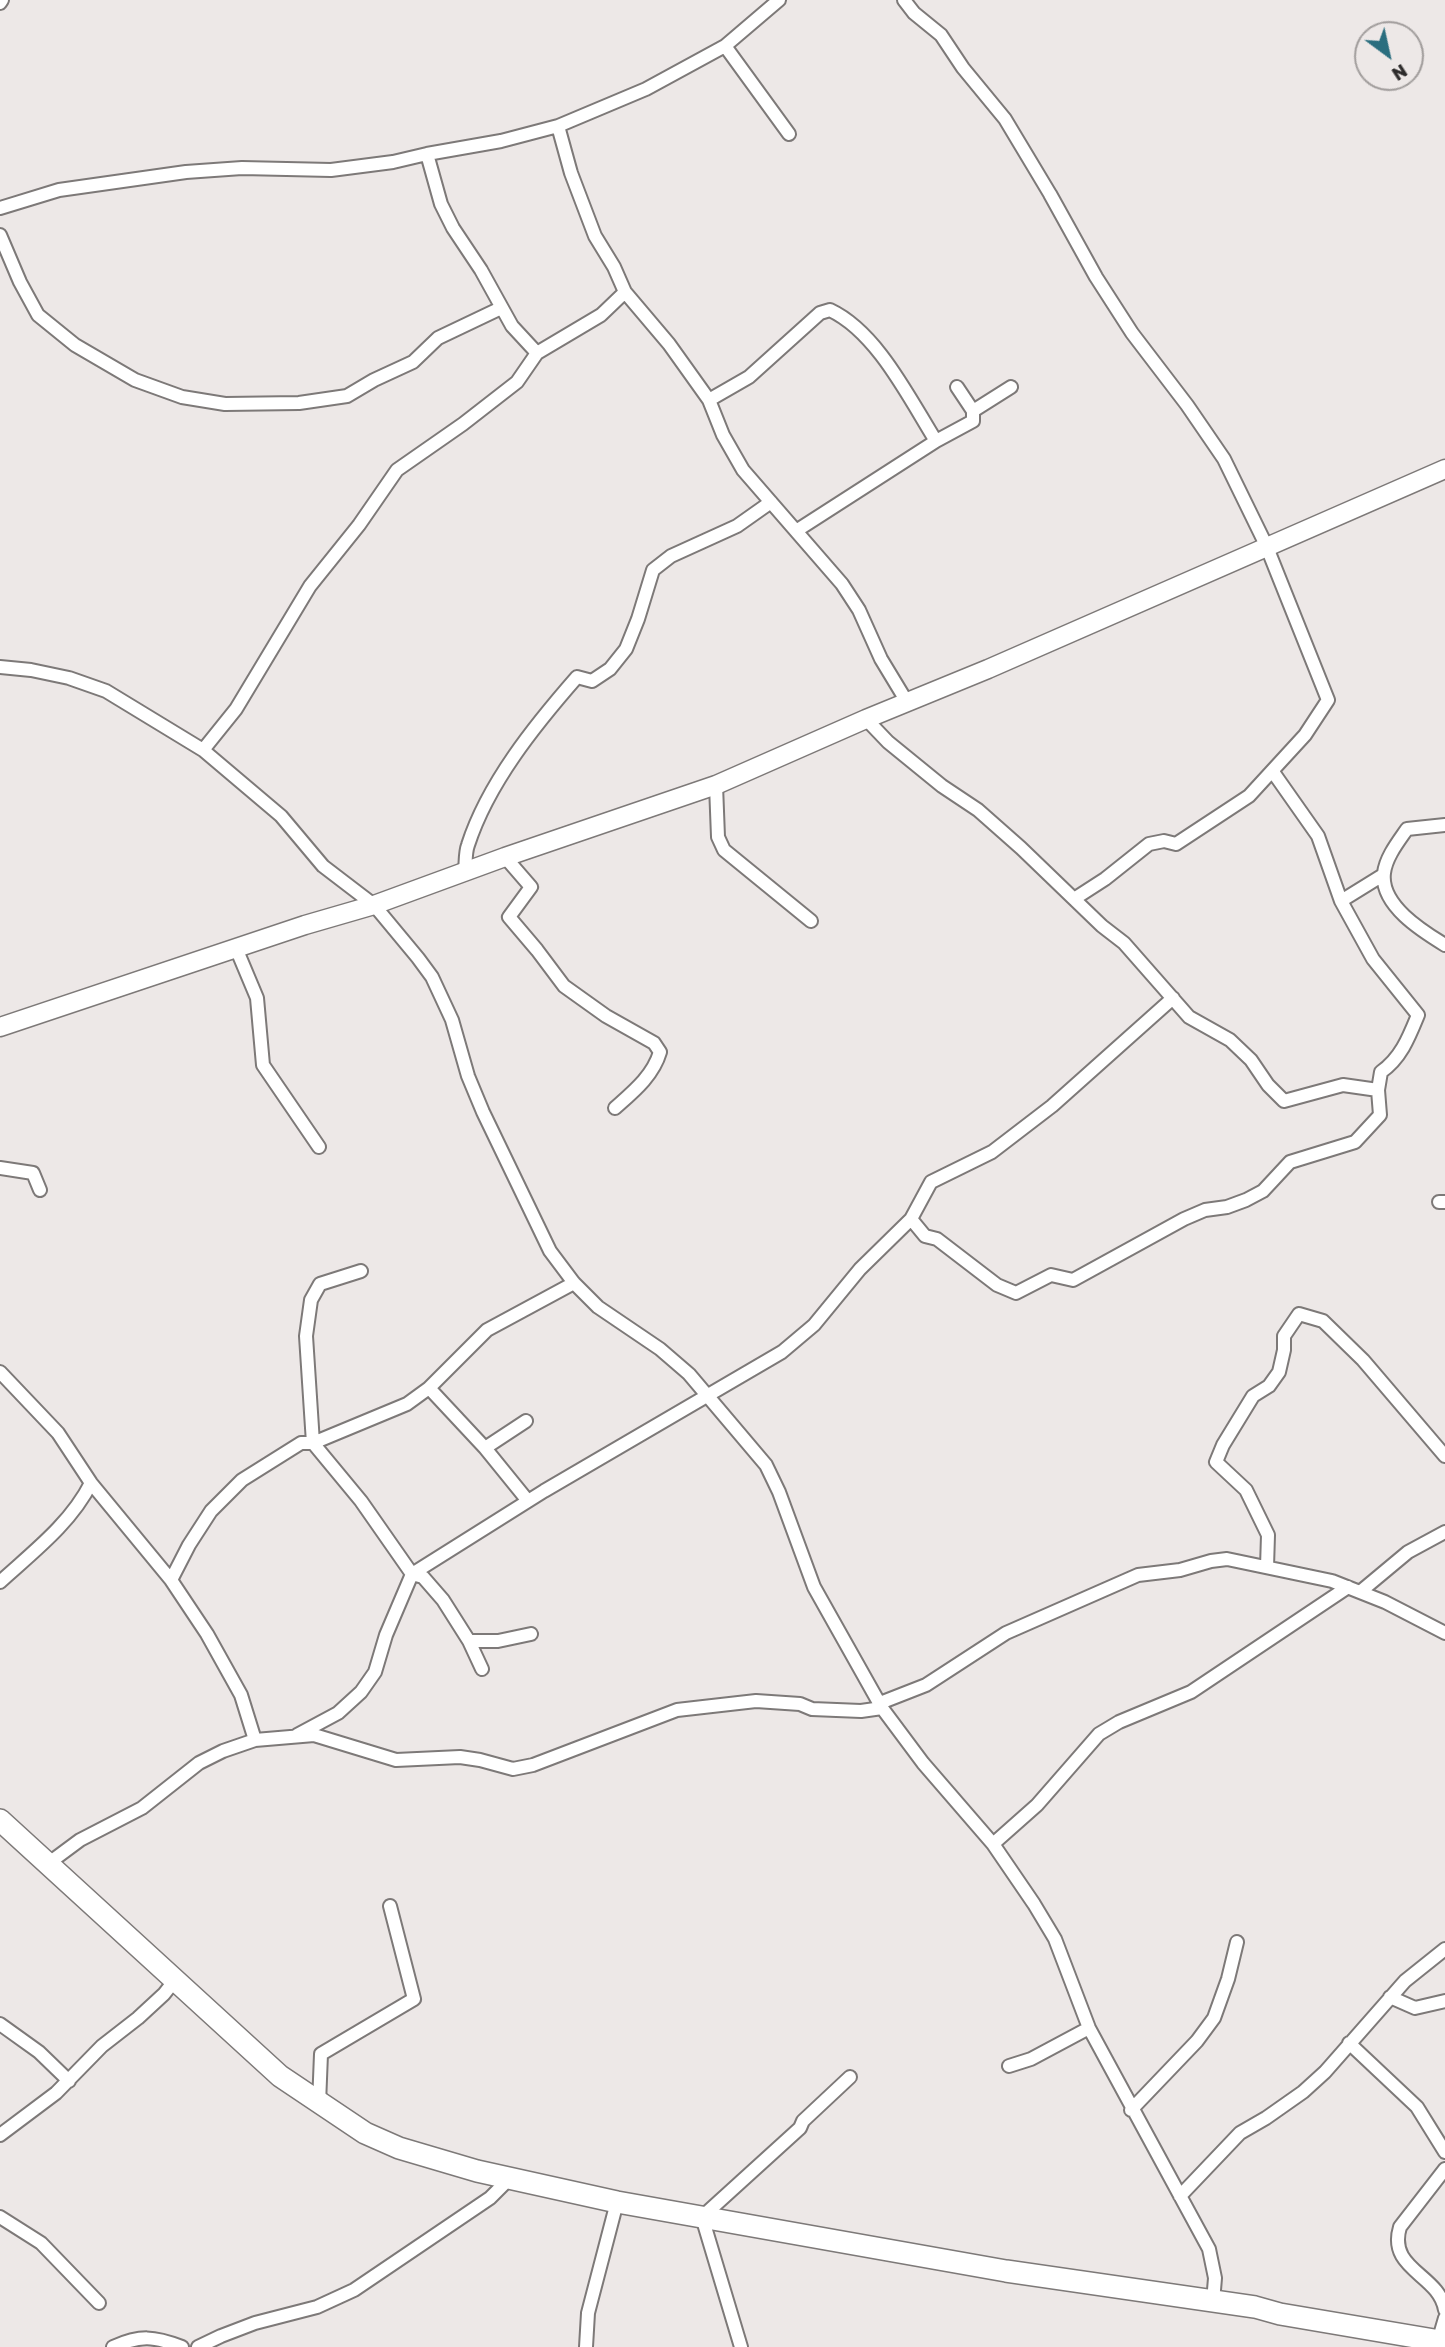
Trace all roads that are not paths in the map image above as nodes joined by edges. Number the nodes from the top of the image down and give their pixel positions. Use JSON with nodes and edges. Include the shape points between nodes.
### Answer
{"nodes":[{"id":1,"x":779,"y":0,"type":"edge"},
{"id":2,"x":904,"y":0,"type":"edge"},
{"id":3,"x":725,"y":46,"type":"junction"},
{"id":4,"x":558,"y":126,"type":"junction"},
{"id":5,"x":789,"y":134,"type":"dead end"},
{"id":6,"x":427,"y":154,"type":"junction"},
{"id":7,"x":0,"y":206,"type":"edge"},
{"id":8,"x":0,"y":235,"type":"edge"},
{"id":9,"x":625,"y":292,"type":"junction"},
{"id":10,"x":501,"y":308,"type":"junction"},
{"id":11,"x":537,"y":353,"type":"junction"},
{"id":12,"x":957,"y":387,"type":"dead end"},
{"id":13,"x":1011,"y":387,"type":"dead end"},
{"id":14,"x":709,"y":400,"type":"junction"},
{"id":15,"x":973,"y":411,"type":"junction"},
{"id":16,"x":936,"y":441,"type":"junction"},
{"id":17,"x":1445,"y":469,"type":"edge"},
{"id":18,"x":771,"y":502,"type":"junction"},
{"id":19,"x":796,"y":531,"type":"junction"},
{"id":20,"x":1266,"y":545,"type":"junction"},
{"id":21,"x":0,"y":667,"type":"edge"},
{"id":22,"x":907,"y":702,"type":"junction"},
{"id":23,"x":866,"y":719,"type":"junction"},
{"id":24,"x":203,"y":750,"type":"junction"},
{"id":25,"x":1273,"y":772,"type":"junction"},
{"id":26,"x":716,"y":785,"type":"junction"},
{"id":27,"x":1445,"y":825,"type":"edge"},
{"id":28,"x":505,"y":857,"type":"junction"},
{"id":29,"x":465,"y":871,"type":"junction"},
{"id":30,"x":1383,"y":875,"type":"junction"},
{"id":31,"x":1074,"y":899,"type":"junction"},
{"id":32,"x":1341,"y":901,"type":"junction"},
{"id":33,"x":373,"y":905,"type":"junction"},
{"id":34,"x":811,"y":921,"type":"dead end"},
{"id":35,"x":1445,"y":945,"type":"edge"},
{"id":36,"x":236,"y":948,"type":"junction"},
{"id":37,"x":1173,"y":998,"type":"junction"},
{"id":38,"x":0,"y":1027,"type":"edge"},
{"id":39,"x":1378,"y":1090,"type":"junction"},
{"id":40,"x":615,"y":1108,"type":"dead end"},
{"id":41,"x":319,"y":1147,"type":"dead end"},
{"id":42,"x":0,"y":1168,"type":"edge"},
{"id":43,"x":40,"y":1190,"type":"dead end"},
{"id":44,"x":911,"y":1219,"type":"junction"},
{"id":45,"x":361,"y":1271,"type":"dead end"},
{"id":46,"x":574,"y":1283,"type":"junction"},
{"id":47,"x":0,"y":1372,"type":"edge"},
{"id":48,"x":429,"y":1388,"type":"junction"},
{"id":49,"x":707,"y":1396,"type":"junction"},
{"id":50,"x":526,"y":1421,"type":"dead end"},
{"id":51,"x":313,"y":1443,"type":"junction"},
{"id":52,"x":485,"y":1448,"type":"junction"},
{"id":53,"x":1445,"y":1456,"type":"edge"},
{"id":54,"x":91,"y":1483,"type":"junction"},
{"id":55,"x":528,"y":1501,"type":"junction"},
{"id":56,"x":1445,"y":1532,"type":"edge"},
{"id":57,"x":1267,"y":1567,"type":"junction"},
{"id":58,"x":412,"y":1574,"type":"junction"},
{"id":59,"x":171,"y":1580,"type":"junction"},
{"id":60,"x":0,"y":1582,"type":"edge"},
{"id":61,"x":1354,"y":1589,"type":"junction"},
{"id":62,"x":1445,"y":1633,"type":"edge"},
{"id":63,"x":531,"y":1634,"type":"dead end"},
{"id":64,"x":469,"y":1641,"type":"junction"},
{"id":65,"x":482,"y":1669,"type":"dead end"},
{"id":66,"x":881,"y":1706,"type":"junction"},
{"id":67,"x":294,"y":1736,"type":"junction"},
{"id":68,"x":255,"y":1740,"type":"junction"},
{"id":69,"x":0,"y":1820,"type":"edge"},
{"id":70,"x":993,"y":1844,"type":"junction"},
{"id":71,"x":49,"y":1863,"type":"junction"},
{"id":72,"x":390,"y":1906,"type":"dead end"},
{"id":73,"x":1237,"y":1942,"type":"dead end"},
{"id":74,"x":1445,"y":1949,"type":"edge"},
{"id":75,"x":175,"y":1980,"type":"junction"},
{"id":76,"x":1390,"y":1997,"type":"junction"},
{"id":77,"x":1445,"y":2001,"type":"edge"},
{"id":78,"x":0,"y":2024,"type":"edge"},
{"id":79,"x":1089,"y":2028,"type":"junction"},
{"id":80,"x":1349,"y":2043,"type":"junction"},
{"id":81,"x":1009,"y":2066,"type":"dead end"},
{"id":82,"x":850,"y":2077,"type":"dead end"},
{"id":83,"x":69,"y":2081,"type":"junction"},
{"id":84,"x":319,"y":2104,"type":"junction"},
{"id":85,"x":1131,"y":2110,"type":"junction"},
{"id":86,"x":0,"y":2135,"type":"edge"},
{"id":87,"x":1445,"y":2151,"type":"edge"},
{"id":88,"x":1445,"y":2169,"type":"edge"},
{"id":89,"x":506,"y":2177,"type":"junction"},
{"id":90,"x":1180,"y":2196,"type":"junction"},
{"id":91,"x":617,"y":2202,"type":"junction"},
{"id":92,"x":0,"y":2217,"type":"edge"},
{"id":93,"x":702,"y":2217,"type":"junction"},
{"id":94,"x":1006,"y":2271,"type":"junction"},
{"id":95,"x":1213,"y":2302,"type":"junction"},
{"id":96,"x":99,"y":2303,"type":"dead end"},
{"id":97,"x":1445,"y":2310,"type":"edge"},
{"id":98,"x":1280,"y":2314,"type":"junction"},
{"id":99,"x":1445,"y":2318,"type":"edge"},
{"id":100,"x":1442,"y":2342,"type":"edge"},
{"id":101,"x":113,"y":2347,"type":"edge"},
{"id":102,"x":182,"y":2347,"type":"edge"},
{"id":103,"x":198,"y":2347,"type":"edge"},
{"id":104,"x":586,"y":2347,"type":"edge"},
{"id":105,"x":741,"y":2347,"type":"edge"}],
"edges":[{"from":1,"to":3,"type":"street"},
{"from":2,"to":20,"type":"street","via":[[941,35],[1004,119],[1132,334],[1224,459]]},
{"from":3,"to":4,"type":"street","via":[[646,89]]},
{"from":3,"to":5,"type":"street"},
{"from":4,"to":6,"type":"street"},
{"from":4,"to":9,"type":"street","via":[[596,236]]},
{"from":6,"to":7,"type":"street","via":[[331,170],[186,172],[59,190]]},
{"from":6,"to":10,"type":"street","via":[[441,204]]},
{"from":8,"to":10,"type":"street","via":[[38,315],[75,345],[135,380],[182,397],[225,404],[299,403],[347,396],[413,362],[438,338]]},
{"from":9,"to":11,"type":"street","via":[[601,315]]},
{"from":9,"to":14,"type":"street"},
{"from":10,"to":11,"type":"street"},
{"from":11,"to":24,"type":"street","via":[[517,382],[397,470],[310,586],[236,709]]},
{"from":12,"to":15,"type":"street"},
{"from":13,"to":15,"type":"street"},
{"from":14,"to":16,"type":"street","via":[[749,377],[820,313],[830,310],[868,340]]},
{"from":14,"to":18,"type":"street","via":[[743,470]]},
{"from":15,"to":16,"type":"street","via":[[973,421]]},
{"from":16,"to":19,"type":"street"},
{"from":17,"to":20,"type":"main road"},
{"from":18,"to":19,"type":"street"},
{"from":18,"to":29,"type":"street","via":[[737,526],[671,556],[653,570],[625,649],[592,681],[577,677],[545,714],[492,792],[467,846]]},
{"from":19,"to":22,"type":"street","via":[[859,610]]},
{"from":20,"to":22,"type":"main road"},
{"from":20,"to":25,"type":"street","via":[[1328,700]]},
{"from":21,"to":24,"type":"street","via":[[69,678],[106,691]]},
{"from":22,"to":23,"type":"main road"},
{"from":23,"to":26,"type":"main road"},
{"from":23,"to":31,"type":"street","via":[[942,786],[978,810]]},
{"from":24,"to":33,"type":"street","via":[[281,816],[323,866]]},
{"from":25,"to":31,"type":"street","via":[[1249,796],[1176,844],[1149,844]]},
{"from":25,"to":32,"type":"street","via":[[1318,836]]},
{"from":26,"to":28,"type":"main road"},
{"from":26,"to":34,"type":"street","via":[[718,837],[724,850]]},
{"from":27,"to":30,"type":"street","via":[[1407,829]]},
{"from":28,"to":29,"type":"main road"},
{"from":28,"to":40,"type":"street","via":[[531,887],[509,916],[564,986],[660,1052],[656,1065]]},
{"from":29,"to":33,"type":"main road"},
{"from":30,"to":32,"type":"street"},
{"from":30,"to":35,"type":"street","via":[[1397,909]]},
{"from":31,"to":37,"type":"street","via":[[1124,943]]},
{"from":32,"to":39,"type":"street","via":[[1373,959],[1418,1015],[1394,1063],[1381,1072]]},
{"from":33,"to":36,"type":"main road"},
{"from":33,"to":46,"type":"street","via":[[432,977],[452,1020],[483,1112],[550,1251]]},
{"from":36,"to":38,"type":"main road"},
{"from":36,"to":41,"type":"street","via":[[257,998],[263,1065]]},
{"from":37,"to":39,"type":"street","via":[[1189,1017],[1230,1040],[1284,1101],[1343,1085]]},
{"from":37,"to":44,"type":"street","via":[[1052,1106],[992,1152],[931,1182]]},
{"from":39,"to":44,"type":"street","via":[[1380,1115],[1355,1142],[1290,1162],[1263,1191],[1184,1219],[1073,1280],[1051,1275],[1016,1293],[997,1285],[937,1239],[925,1236]]},
{"from":42,"to":43,"type":"street","via":[[33,1173]]},
{"from":44,"to":49,"type":"street","via":[[860,1269],[814,1325],[782,1352]]},
{"from":45,"to":51,"type":"street","via":[[320,1284],[312,1300],[306,1336]]},
{"from":46,"to":48,"type":"street","via":[[487,1331]]},
{"from":46,"to":49,"type":"street","via":[[598,1307],[660,1349]]},
{"from":47,"to":54,"type":"street","via":[[58,1433]]},
{"from":48,"to":51,"type":"street","via":[[407,1404]]},
{"from":48,"to":52,"type":"street"},
{"from":49,"to":55,"type":"street"},
{"from":49,"to":66,"type":"street","via":[[766,1465],[814,1587]]},
{"from":50,"to":52,"type":"street"},
{"from":51,"to":58,"type":"street"},
{"from":51,"to":59,"type":"street","via":[[301,1443],[242,1480],[211,1511]]},
{"from":52,"to":55,"type":"street"},
{"from":53,"to":57,"type":"street","via":[[1324,1321],[1299,1314],[1284,1336],[1279,1372],[1269,1386],[1253,1396],[1216,1462],[1247,1490],[1268,1535]]},
{"from":54,"to":59,"type":"street"},
{"from":54,"to":60,"type":"street","via":[[60,1527]]},
{"from":55,"to":58,"type":"street"},
{"from":56,"to":61,"type":"street"},
{"from":57,"to":61,"type":"street"},
{"from":57,"to":66,"type":"street","via":[[1227,1559],[1138,1575],[1006,1633],[926,1685]]},
{"from":58,"to":64,"type":"street","via":[[423,1577],[443,1600]]},
{"from":58,"to":67,"type":"street","via":[[368,1682],[338,1713]]},
{"from":59,"to":68,"type":"street","via":[[241,1695]]},
{"from":61,"to":62,"type":"street"},
{"from":61,"to":70,"type":"street","via":[[1191,1692],[1099,1734],[1037,1805]]},
{"from":63,"to":64,"type":"street"},
{"from":64,"to":65,"type":"street"},
{"from":66,"to":67,"type":"street","via":[[861,1711],[756,1701],[677,1710],[513,1769],[460,1757],[396,1760],[314,1735]]},
{"from":66,"to":70,"type":"street"},
{"from":67,"to":68,"type":"street"},
{"from":68,"to":71,"type":"street","via":[[199,1763],[142,1808],[80,1840]]},
{"from":69,"to":71,"type":"main road"},
{"from":70,"to":79,"type":"street","via":[[1055,1939]]},
{"from":71,"to":75,"type":"main road"},
{"from":72,"to":84,"type":"street","via":[[414,1998],[321,2054]]},
{"from":73,"to":85,"type":"street","via":[[1214,2018]]},
{"from":74,"to":76,"type":"street"},
{"from":75,"to":83,"type":"street"},
{"from":75,"to":84,"type":"main road","via":[[280,2076]]},
{"from":76,"to":77,"type":"street","via":[[1415,2008]]},
{"from":76,"to":80,"type":"street"},
{"from":78,"to":83,"type":"street"},
{"from":79,"to":81,"type":"street"},
{"from":79,"to":85,"type":"street"},
{"from":80,"to":87,"type":"street","via":[[1417,2107]]},
{"from":80,"to":90,"type":"street","via":[[1303,2092],[1240,2133]]},
{"from":82,"to":93,"type":"street"},
{"from":83,"to":86,"type":"street"},
{"from":84,"to":89,"type":"main road","via":[[399,2148]]},
{"from":85,"to":90,"type":"street"},
{"from":88,"to":97,"type":"street","via":[[1400,2227],[1397,2247],[1401,2257],[1441,2297]]},
{"from":89,"to":91,"type":"main road"},
{"from":89,"to":103,"type":"street","via":[[490,2198],[354,2290]]},
{"from":90,"to":95,"type":"street","via":[[1209,2249],[1215,2278]]},
{"from":91,"to":93,"type":"main road"},
{"from":91,"to":104,"type":"street","via":[[588,2313]]},
{"from":92,"to":96,"type":"street","via":[[41,2243]]},
{"from":93,"to":94,"type":"main road"},
{"from":93,"to":105,"type":"street"},
{"from":94,"to":95,"type":"main road"},
{"from":94,"to":98,"type":"main road","via":[[1034,2284],[1211,2314]]},
{"from":95,"to":98,"type":"main road"},
{"from":98,"to":100,"type":"main road"},
{"from":99,"to":100,"type":"street"},
{"from":101,"to":102,"type":"street","via":[[133,2338],[155,2338]]}]}
